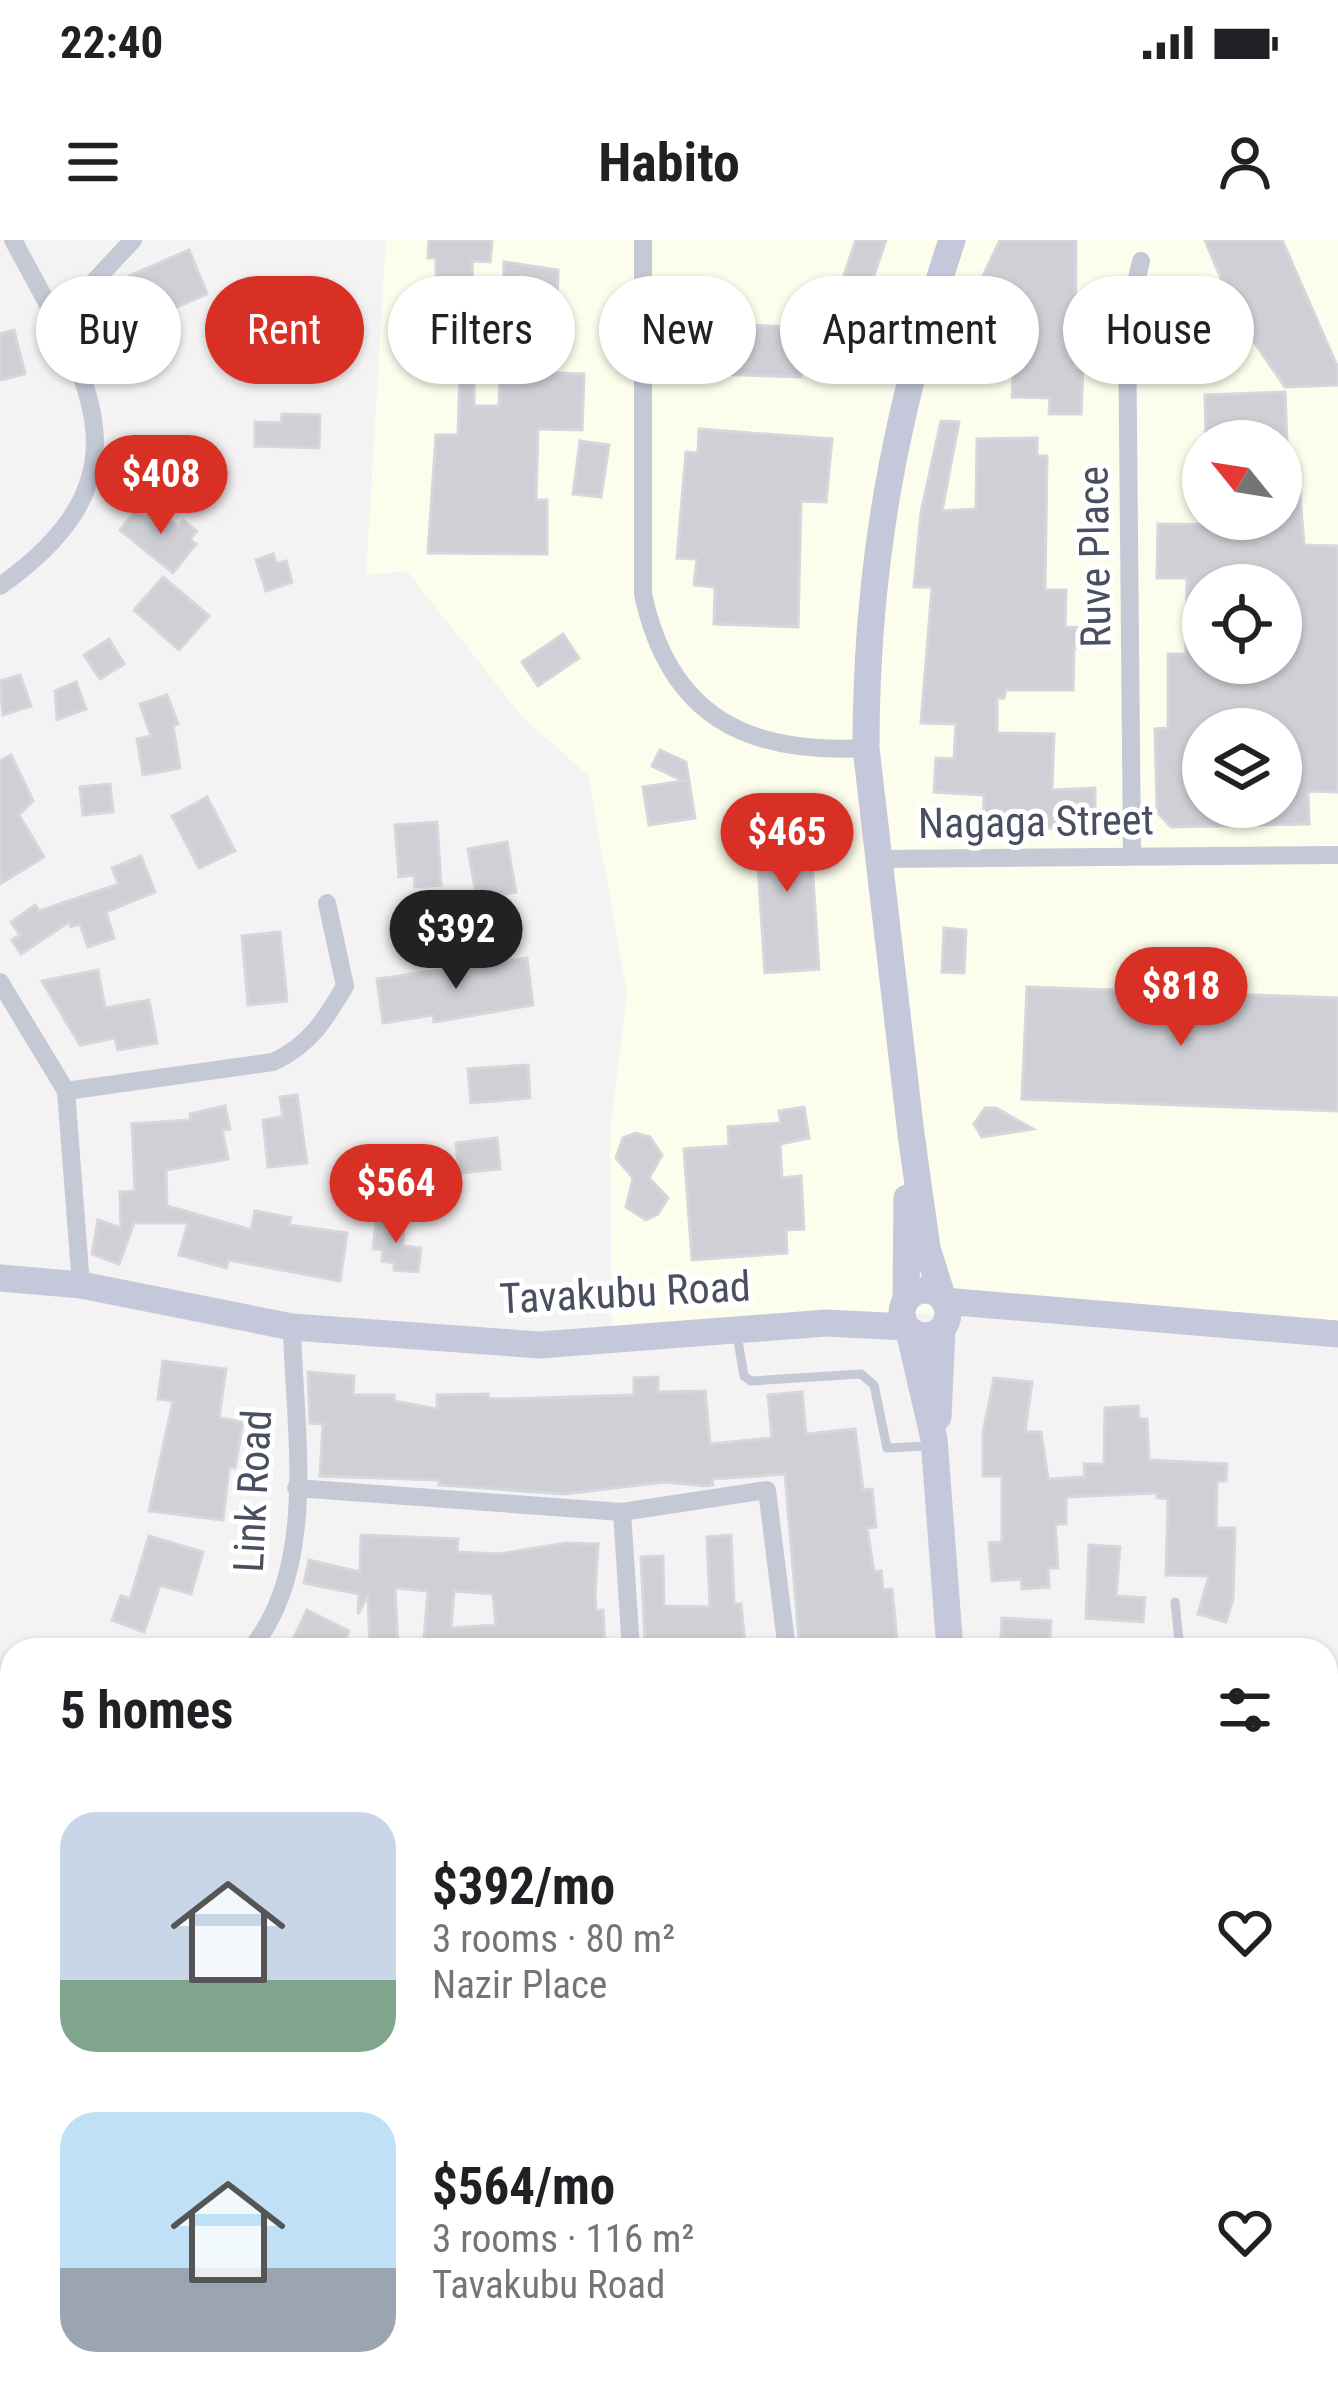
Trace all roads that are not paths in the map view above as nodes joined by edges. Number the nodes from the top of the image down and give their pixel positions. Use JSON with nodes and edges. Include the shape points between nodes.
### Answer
{"nodes":[{"id":1,"x":13,"y":240,"type":"edge"},
{"id":2,"x":133,"y":240,"type":"edge"},
{"id":3,"x":643,"y":240,"type":"edge"},
{"id":4,"x":952,"y":240,"type":"edge"},
{"id":5,"x":1142,"y":262,"type":"dead end"},
{"id":6,"x":99,"y":276,"type":"edge"},
{"id":7,"x":36,"y":282,"type":"edge"},
{"id":8,"x":84,"y":384,"type":"edge"},
{"id":9,"x":0,"y":586,"type":"edge"},
{"id":10,"x":866,"y":748,"type":"junction"},
{"id":11,"x":1132,"y":854,"type":"junction"},
{"id":12,"x":1338,"y":855,"type":"edge"},
{"id":13,"x":880,"y":859,"type":"junction"},
{"id":14,"x":327,"y":903,"type":"dead end"},
{"id":15,"x":0,"y":982,"type":"edge"},
{"id":16,"x":66,"y":1091,"type":"junction"},
{"id":17,"x":911,"y":1134,"type":"junction"},
{"id":18,"x":0,"y":1278,"type":"edge"},
{"id":19,"x":81,"y":1285,"type":"junction"},
{"id":20,"x":943,"y":1314,"type":"junction"},
{"id":21,"x":906,"y":1315,"type":"junction"},
{"id":22,"x":292,"y":1327,"type":"junction"},
{"id":23,"x":736,"y":1329,"type":"junction"},
{"id":24,"x":1338,"y":1334,"type":"edge"},
{"id":25,"x":934,"y":1442,"type":"junction"},
{"id":26,"x":296,"y":1488,"type":"junction"},
{"id":27,"x":622,"y":1512,"type":"junction"},
{"id":28,"x":1175,"y":1602,"type":"dead end"},
{"id":29,"x":260,"y":1638,"type":"edge"},
{"id":30,"x":630,"y":1638,"type":"edge"},
{"id":31,"x":786,"y":1638,"type":"edge"},
{"id":32,"x":949,"y":1638,"type":"edge"},
{"id":33,"x":1179,"y":1638,"type":"edge"}],
"edges":[{"from":1,"to":7,"type":"street"},
{"from":2,"to":6,"type":"street"},
{"from":3,"to":10,"type":"street","via":[[643,594],[652,634],[697,707],[774,742]]},
{"from":4,"to":10,"type":"main road","via":[[884,491]]},
{"from":5,"to":11,"type":"street","name":"Ruve Place","via":[[1127,320]]},
{"from":8,"to":9,"type":"street","via":[[98,455],[73,517]]},
{"from":10,"to":13,"type":"main road"},
{"from":11,"to":12,"type":"street","name":"Nagaga Street"},
{"from":11,"to":13,"type":"street","name":"Nagaga Street"},
{"from":13,"to":17,"type":"main road"},
{"from":14,"to":16,"type":"street","via":[[345,986],[320,1029],[294,1052],[273,1062]]},
{"from":15,"to":16,"type":"street"},
{"from":16,"to":19,"type":"street"},
{"from":17,"to":20,"type":"main road"},
{"from":17,"to":21,"type":"main road"},
{"from":18,"to":19,"type":"main road","name":"Tavakubu Road"},
{"from":19,"to":22,"type":"main road","name":"Tavakubu Road"},
{"from":20,"to":21,"type":"main road","via":[[926,1336]]},
{"from":20,"to":21,"type":"main road","via":[[928,1290]]},
{"from":20,"to":24,"type":"main road"},
{"from":20,"to":25,"type":"main road"},
{"from":21,"to":23,"type":"main road","name":"Tavakubu Road"},
{"from":21,"to":25,"type":"main road"},
{"from":22,"to":23,"type":"main road","name":"Tavakubu Road","via":[[540,1346]]},
{"from":22,"to":26,"type":"street","name":"Link Road"},
{"from":23,"to":25,"type":"lane","via":[[751,1381],[861,1374],[874,1385],[887,1448]]},
{"from":25,"to":32,"type":"main road"},
{"from":26,"to":27,"type":"street"},
{"from":26,"to":29,"type":"street","name":"Link Road","via":[[291,1571]]},
{"from":27,"to":30,"type":"street"},
{"from":27,"to":31,"type":"street","via":[[767,1490]]},
{"from":28,"to":33,"type":"lane"}]}
